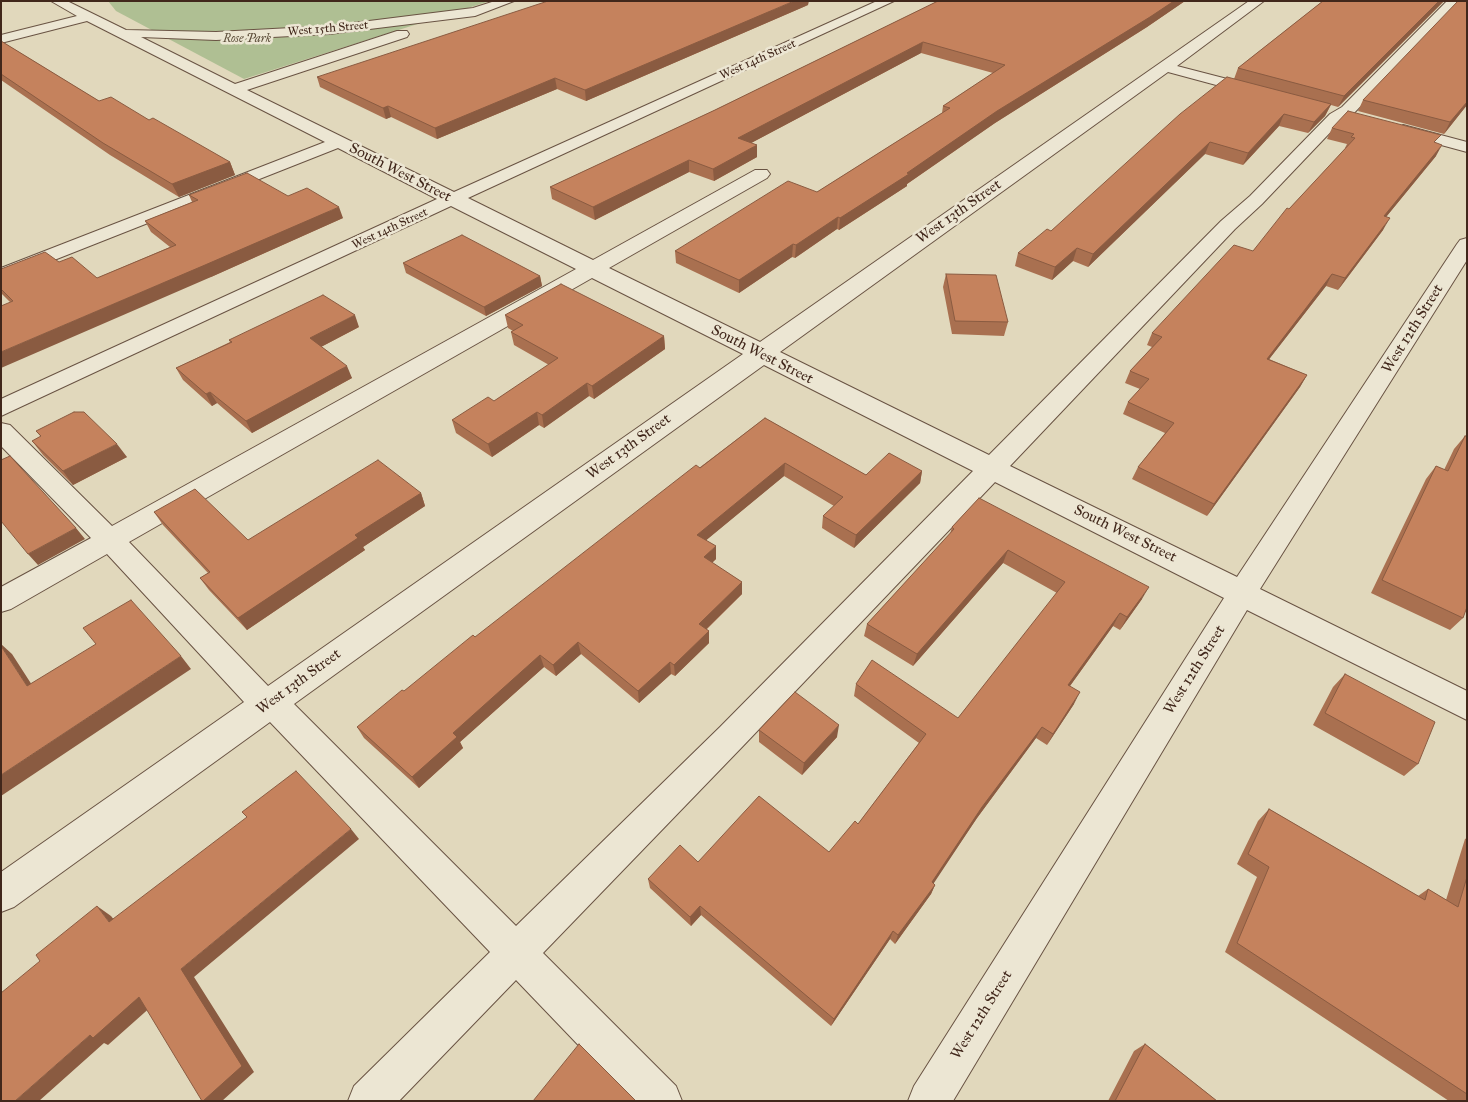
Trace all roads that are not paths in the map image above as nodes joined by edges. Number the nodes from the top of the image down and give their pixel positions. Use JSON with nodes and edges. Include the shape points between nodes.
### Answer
{"nodes":[{"id":1,"x":58,"y":1,"type":"edge"},
{"id":2,"x":508,"y":1,"type":"edge"},
{"id":3,"x":888,"y":1,"type":"edge"},
{"id":4,"x":1258,"y":1,"type":"edge"},
{"id":5,"x":1454,"y":1,"type":"edge"},
{"id":6,"x":84,"y":10,"type":"edge"},
{"id":7,"x":474,"y":12,"type":"junction"},
{"id":8,"x":121,"y":33,"type":"junction"},
{"id":9,"x":1,"y":39,"type":"edge"},
{"id":10,"x":1164,"y":67,"type":"junction"},
{"id":11,"x":235,"y":89,"type":"junction"},
{"id":12,"x":1276,"y":96,"type":"edge"},
{"id":13,"x":1390,"y":126,"type":"edge"},
{"id":14,"x":339,"y":142,"type":"junction"},
{"id":15,"x":1467,"y":147,"type":"edge"},
{"id":16,"x":761,"y":174,"type":"dead end"},
{"id":17,"x":453,"y":199,"type":"junction"},
{"id":18,"x":1467,"y":244,"type":"edge"},
{"id":19,"x":592,"y":270,"type":"junction"},
{"id":20,"x":1,"y":275,"type":"edge"},
{"id":21,"x":759,"y":354,"type":"junction"},
{"id":22,"x":1,"y":408,"type":"edge"},
{"id":23,"x":1,"y":431,"type":"edge"},
{"id":24,"x":990,"y":468,"type":"junction"},
{"id":25,"x":110,"y":540,"type":"junction"},
{"id":26,"x":1242,"y":592,"type":"junction"},
{"id":27,"x":1,"y":601,"type":"edge"},
{"id":28,"x":269,"y":704,"type":"junction"},
{"id":29,"x":1467,"y":706,"type":"edge"},
{"id":30,"x":1,"y":894,"type":"edge"},
{"id":31,"x":514,"y":952,"type":"junction"},
{"id":32,"x":369,"y":1101,"type":"edge"},
{"id":33,"x":661,"y":1101,"type":"edge"},
{"id":34,"x":929,"y":1101,"type":"edge"}],
"edges":[{"from":1,"to":6,"type":"street","name":"South West Street"},
{"from":2,"to":7,"type":"street","name":"West 15th Street"},
{"from":3,"to":17,"type":"street","name":"West 14th Street"},
{"from":4,"to":10,"type":"street","name":"West 13th Street"},
{"from":5,"to":24,"type":"street","via":[[1342,114],[1336,116]]},
{"from":6,"to":8,"type":"street","name":"South West Street"},
{"from":6,"to":9,"type":"street"},
{"from":7,"to":8,"type":"street","name":"West 15th Street","via":[[338,29],[258,35]]},
{"from":7,"to":11,"type":"street","name":"West 15th Street"},
{"from":8,"to":11,"type":"street","name":"South West Street"},
{"from":10,"to":12,"type":"street"},
{"from":10,"to":21,"type":"street","name":"West 13th Street"},
{"from":11,"to":14,"type":"street","name":"South West Street"},
{"from":13,"to":15,"type":"street"},
{"from":14,"to":17,"type":"street","name":"South West Street"},
{"from":14,"to":20,"type":"street"},
{"from":16,"to":19,"type":"street"},
{"from":17,"to":19,"type":"street","name":"South West Street"},
{"from":17,"to":22,"type":"street","name":"West 14th Street"},
{"from":18,"to":26,"type":"street","name":"West 12th Street"},
{"from":19,"to":21,"type":"street","name":"South West Street"},
{"from":19,"to":25,"type":"street"},
{"from":21,"to":24,"type":"street","name":"South West Street"},
{"from":21,"to":28,"type":"street","name":"West 13th Street"},
{"from":23,"to":25,"type":"street"},
{"from":24,"to":26,"type":"street","name":"South West Street"},
{"from":24,"to":31,"type":"street","via":[[731,738]]},
{"from":25,"to":27,"type":"street"},
{"from":25,"to":28,"type":"street"},
{"from":26,"to":29,"type":"street","name":"South West Street"},
{"from":26,"to":34,"type":"street","name":"West 12th Street"},
{"from":28,"to":30,"type":"street","name":"West 13th Street"},
{"from":28,"to":31,"type":"street","via":[[281,712]]},
{"from":31,"to":32,"type":"street"},
{"from":31,"to":33,"type":"street"}]}
